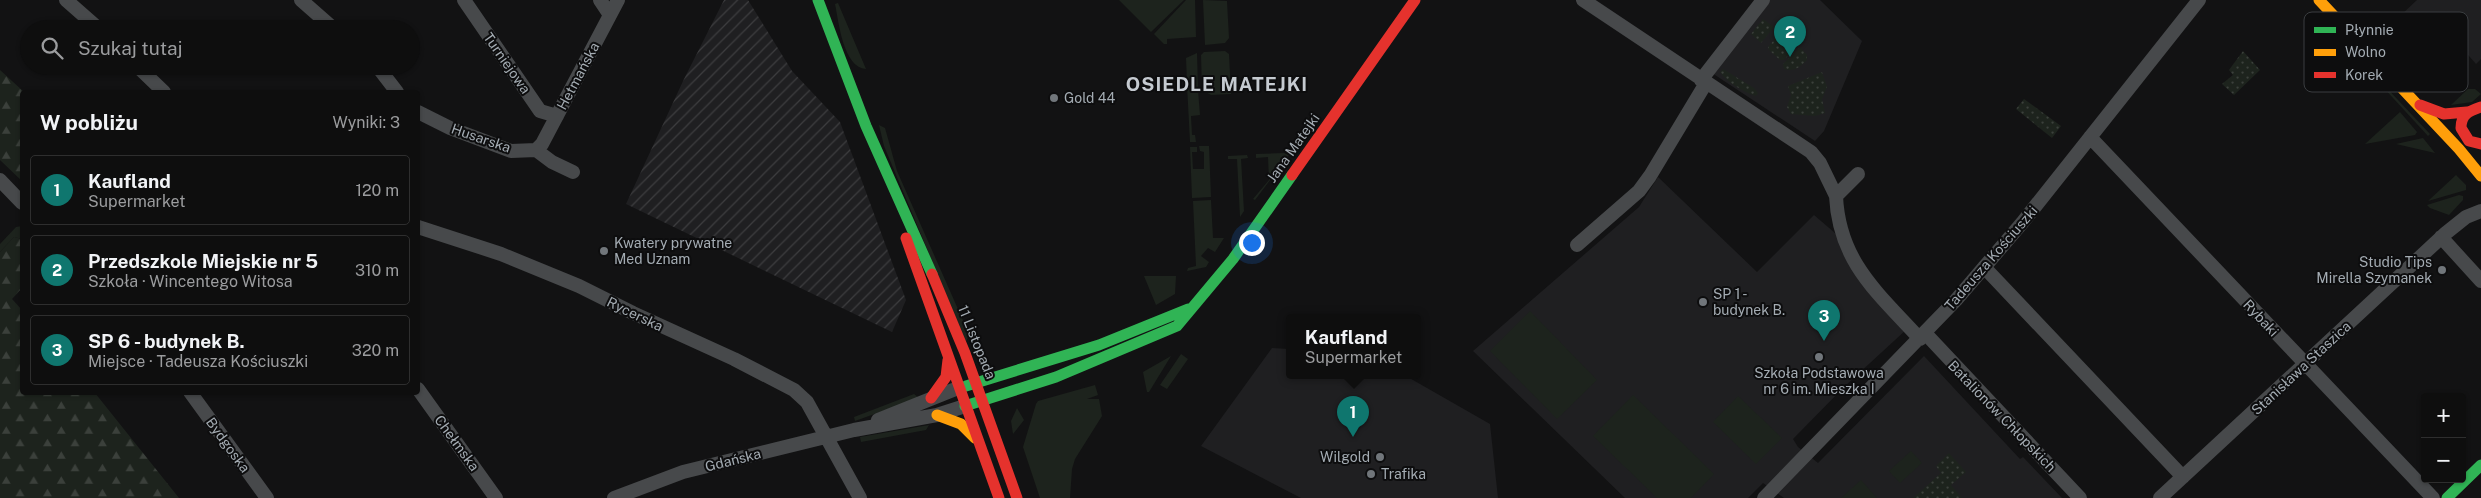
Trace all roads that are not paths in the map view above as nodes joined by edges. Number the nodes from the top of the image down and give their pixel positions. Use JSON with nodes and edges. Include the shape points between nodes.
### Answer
{"nodes":[{"id":1,"x":66,"y":0,"type":"edge"},
{"id":2,"x":301,"y":0,"type":"edge"},
{"id":3,"x":464,"y":0,"type":"edge"},
{"id":4,"x":600,"y":0,"type":"edge"},
{"id":5,"x":618,"y":0,"type":"edge"},
{"id":6,"x":818,"y":0,"type":"edge"},
{"id":7,"x":1415,"y":0,"type":"edge"},
{"id":8,"x":1583,"y":0,"type":"edge"},
{"id":9,"x":1763,"y":0,"type":"edge"},
{"id":10,"x":2199,"y":0,"type":"edge"},
{"id":11,"x":2320,"y":0,"type":"edge"},
{"id":12,"x":2331,"y":12,"type":"edge"},
{"id":13,"x":610,"y":15,"type":"junction"},
{"id":14,"x":88,"y":20,"type":"edge"},
{"id":15,"x":324,"y":20,"type":"edge"},
{"id":16,"x":146,"y":75,"type":"edge"},
{"id":17,"x":384,"y":75,"type":"edge"},
{"id":18,"x":1703,"y":82,"type":"junction"},
{"id":19,"x":162,"y":90,"type":"edge"},
{"id":20,"x":395,"y":90,"type":"edge"},
{"id":21,"x":2405,"y":92,"type":"edge"},
{"id":22,"x":2414,"y":102,"type":"junction"},
{"id":23,"x":2476,"y":107,"type":"edge"},
{"id":24,"x":420,"y":113,"type":"edge"},
{"id":25,"x":557,"y":116,"type":"junction"},
{"id":26,"x":2438,"y":127,"type":"junction"},
{"id":27,"x":2090,"y":137,"type":"junction"},
{"id":28,"x":2472,"y":141,"type":"edge"},
{"id":29,"x":536,"y":150,"type":"junction"},
{"id":30,"x":2481,"y":158,"type":"edge"},
{"id":31,"x":573,"y":172,"type":"dead end"},
{"id":32,"x":1858,"y":174,"type":"dead end"},
{"id":33,"x":2481,"y":176,"type":"edge"},
{"id":34,"x":0,"y":180,"type":"edge"},
{"id":35,"x":1836,"y":199,"type":"junction"},
{"id":36,"x":898,"y":200,"type":"junction"},
{"id":37,"x":20,"y":201,"type":"edge"},
{"id":38,"x":2481,"y":211,"type":"edge"},
{"id":39,"x":420,"y":227,"type":"edge"},
{"id":40,"x":2441,"y":237,"type":"junction"},
{"id":41,"x":1577,"y":246,"type":"dead end"},
{"id":42,"x":1984,"y":267,"type":"junction"},
{"id":43,"x":2481,"y":281,"type":"edge"},
{"id":44,"x":1189,"y":309,"type":"junction"},
{"id":45,"x":1922,"y":336,"type":"junction"},
{"id":46,"x":966,"y":353,"type":"junction"},
{"id":47,"x":948,"y":359,"type":"junction"},
{"id":48,"x":2305,"y":363,"type":"junction"},
{"id":49,"x":1006,"y":373,"type":"junction"},
{"id":50,"x":977,"y":382,"type":"junction"},
{"id":51,"x":958,"y":388,"type":"junction"},
{"id":52,"x":420,"y":391,"type":"edge"},
{"id":53,"x":1012,"y":391,"type":"junction"},
{"id":54,"x":192,"y":395,"type":"edge"},
{"id":55,"x":931,"y":398,"type":"junction"},
{"id":56,"x":983,"y":400,"type":"junction"},
{"id":57,"x":965,"y":406,"type":"junction"},
{"id":58,"x":937,"y":415,"type":"junction"},
{"id":59,"x":854,"y":430,"type":"junction"},
{"id":60,"x":995,"y":434,"type":"junction"},
{"id":61,"x":827,"y":437,"type":"junction"},
{"id":62,"x":977,"y":441,"type":"junction"},
{"id":63,"x":2481,"y":465,"type":"edge"},
{"id":64,"x":2183,"y":477,"type":"junction"},
{"id":65,"x":266,"y":498,"type":"edge"},
{"id":66,"x":496,"y":498,"type":"edge"},
{"id":67,"x":614,"y":498,"type":"edge"},
{"id":68,"x":860,"y":498,"type":"edge"},
{"id":69,"x":999,"y":498,"type":"edge"},
{"id":70,"x":1017,"y":498,"type":"edge"},
{"id":71,"x":1764,"y":498,"type":"edge"},
{"id":72,"x":2080,"y":498,"type":"edge"},
{"id":73,"x":2160,"y":498,"type":"edge"},
{"id":74,"x":2433,"y":498,"type":"edge"},
{"id":75,"x":2447,"y":498,"type":"edge"}],
"edges":[{"from":1,"to":14,"type":"street"},
{"from":2,"to":15,"type":"street"},
{"from":3,"to":25,"type":"street","name":"Turniejowa","via":[[540,111]]},
{"from":4,"to":13,"type":"street"},
{"from":5,"to":13,"type":"street","name":"Hetmańska"},
{"from":6,"to":36,"type":"street","name":"11 Listopada"},
{"from":7,"to":44,"type":"street","name":"Jana Matejki","via":[[1238,252]]},
{"from":8,"to":18,"type":"street","name":"Batalionów Chłopskich"},
{"from":9,"to":18,"type":"street"},
{"from":10,"to":27,"type":"street","name":"Tadeusza Kościuszki"},
{"from":11,"to":12,"type":"street"},
{"from":13,"to":25,"type":"street","name":"Hetmańska"},
{"from":16,"to":19,"type":"street"},
{"from":17,"to":20,"type":"street"},
{"from":18,"to":35,"type":"street","name":"Batalionów Chłopskich","via":[[1811,152],[1820,163]]},
{"from":18,"to":41,"type":"street","via":[[1639,191]]},
{"from":21,"to":22,"type":"street"},
{"from":22,"to":23,"type":"street","via":[[2444,114]]},
{"from":22,"to":26,"type":"street"},
{"from":23,"to":28,"type":"street","via":[[2460,123]]},
{"from":24,"to":29,"type":"street","name":"Husarska","via":[[511,151]]},
{"from":25,"to":29,"type":"street","name":"Hetmańska"},
{"from":26,"to":28,"type":"street"},
{"from":26,"to":33,"type":"street"},
{"from":27,"to":42,"type":"street","name":"Tadeusza Kościuszki"},
{"from":27,"to":48,"type":"street","name":"Rybaki"},
{"from":28,"to":30,"type":"street"},
{"from":29,"to":31,"type":"street"},
{"from":32,"to":35,"type":"street"},
{"from":34,"to":37,"type":"street"},
{"from":35,"to":45,"type":"street","name":"Batalionów Chłopskich","via":[[1841,232],[1859,272]]},
{"from":36,"to":46,"type":"street","name":"11 Listopada"},
{"from":36,"to":47,"type":"street","name":"11 Listopada","via":[[907,243]]},
{"from":38,"to":40,"type":"street","name":"Stanisława Staszica","via":[[2466,217]]},
{"from":39,"to":61,"type":"street","name":"Rycerska","via":[[535,267],[734,358],[802,396]]},
{"from":40,"to":43,"type":"street"},
{"from":40,"to":48,"type":"street","name":"Stanisława Staszica"},
{"from":42,"to":45,"type":"street","name":"Tadeusza Kościuszki"},
{"from":42,"to":64,"type":"street"},
{"from":44,"to":49,"type":"street","name":"Jana Matejki","via":[[1099,345]]},
{"from":44,"to":53,"type":"street","name":"Jana Matejki","via":[[1177,326],[1158,337]]},
{"from":45,"to":71,"type":"street","name":"Tadeusza Kościuszki"},
{"from":45,"to":72,"type":"street","name":"Batalionów Chłopskich"},
{"from":46,"to":49,"type":"street","via":[[976,364]]},
{"from":46,"to":50,"type":"street","name":"11 Listopada"},
{"from":47,"to":51,"type":"street","name":"11 Listopada"},
{"from":47,"to":55,"type":"street","via":[[946,377]]},
{"from":48,"to":64,"type":"street","name":"Stanisława Staszica"},
{"from":48,"to":74,"type":"street","name":"Rybaki"},
{"from":49,"to":50,"type":"street","name":"Jana Matejki"},
{"from":50,"to":51,"type":"street","name":"Jana Matejki"},
{"from":50,"to":56,"type":"street","name":"11 Listopada"},
{"from":51,"to":55,"type":"street","name":"Gdańska"},
{"from":51,"to":57,"type":"street","name":"11 Listopada"},
{"from":52,"to":66,"type":"street","name":"Chełmska"},
{"from":53,"to":56,"type":"street","name":"Jana Matejki"},
{"from":53,"to":60,"type":"street","via":[[1000,405]]},
{"from":54,"to":65,"type":"street","name":"Bydgoska"},
{"from":55,"to":59,"type":"street","name":"Gdańska"},
{"from":56,"to":57,"type":"street","name":"Gdańska"},
{"from":56,"to":60,"type":"street","name":"11 Listopada"},
{"from":57,"to":58,"type":"street","name":"Gdańska"},
{"from":57,"to":62,"type":"street","name":"11 Listopada"},
{"from":58,"to":59,"type":"street","name":"Gdańska"},
{"from":58,"to":62,"type":"street","via":[[961,424]]},
{"from":59,"to":61,"type":"street","name":"Gdańska"},
{"from":60,"to":70,"type":"street","name":"11 Listopada"},
{"from":61,"to":67,"type":"street","name":"Gdańska","via":[[683,472]]},
{"from":61,"to":68,"type":"street","name":"Rycerska"},
{"from":62,"to":69,"type":"street","name":"11 Listopada"},
{"from":63,"to":75,"type":"street"},
{"from":64,"to":73,"type":"street","name":"Stanisława Staszica"}]}
